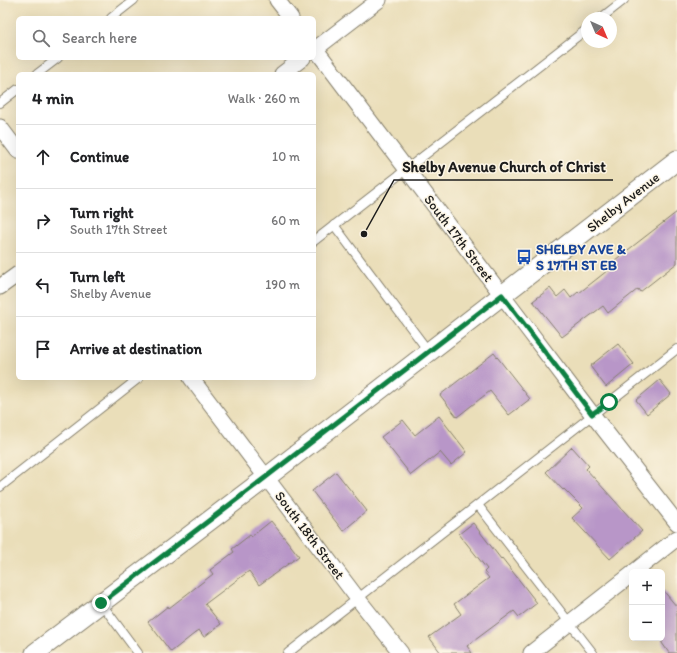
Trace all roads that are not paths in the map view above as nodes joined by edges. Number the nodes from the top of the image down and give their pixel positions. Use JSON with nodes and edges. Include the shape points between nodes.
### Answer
{"nodes":[{"id":1,"x":134,"y":0,"type":"edge"},
{"id":2,"x":277,"y":0,"type":"edge"},
{"id":3,"x":379,"y":0,"type":"edge"},
{"id":4,"x":624,"y":0,"type":"edge"},
{"id":5,"x":609,"y":12,"type":"edge"},
{"id":6,"x":114,"y":16,"type":"edge"},
{"id":7,"x":289,"y":16,"type":"edge"},
{"id":8,"x":581,"y":34,"type":"edge"},
{"id":9,"x":316,"y":47,"type":"edge"},
{"id":10,"x":316,"y":51,"type":"edge"},
{"id":11,"x":55,"y":60,"type":"edge"},
{"id":12,"x":300,"y":60,"type":"edge"},
{"id":13,"x":40,"y":72,"type":"edge"},
{"id":14,"x":285,"y":72,"type":"edge"},
{"id":15,"x":16,"y":91,"type":"edge"},
{"id":16,"x":0,"y":103,"type":"edge"},
{"id":17,"x":0,"y":127,"type":"edge"},
{"id":18,"x":16,"y":148,"type":"edge"},
{"id":19,"x":677,"y":160,"type":"edge"},
{"id":20,"x":406,"y":168,"type":"junction"},
{"id":21,"x":334,"y":225,"type":"junction"},
{"id":22,"x":316,"y":239,"type":"edge"},
{"id":23,"x":16,"y":275,"type":"edge"},
{"id":24,"x":0,"y":287,"type":"edge"},
{"id":25,"x":502,"y":295,"type":"junction"},
{"id":26,"x":677,"y":349,"type":"edge"},
{"id":27,"x":429,"y":352,"type":"junction"},
{"id":28,"x":136,"y":380,"type":"edge"},
{"id":29,"x":193,"y":380,"type":"edge"},
{"id":30,"x":592,"y":414,"type":"junction"},
{"id":31,"x":266,"y":477,"type":"junction"},
{"id":32,"x":0,"y":487,"type":"edge"},
{"id":33,"x":478,"y":504,"type":"junction"},
{"id":34,"x":677,"y":523,"type":"edge"},
{"id":35,"x":677,"y":538,"type":"edge"},
{"id":36,"x":638,"y":569,"type":"edge"},
{"id":37,"x":629,"y":576,"type":"edge"},
{"id":38,"x":358,"y":599,"type":"junction"},
{"id":39,"x":101,"y":603,"type":"junction"},
{"id":40,"x":570,"y":623,"type":"junction"},
{"id":41,"x":35,"y":653,"type":"edge"},
{"id":42,"x":138,"y":653,"type":"edge"},
{"id":43,"x":288,"y":653,"type":"edge"},
{"id":44,"x":401,"y":653,"type":"edge"},
{"id":45,"x":531,"y":653,"type":"edge"},
{"id":46,"x":593,"y":653,"type":"edge"}],
"edges":[{"from":1,"to":6,"type":"lane"},
{"from":2,"to":7,"type":"street"},
{"from":3,"to":9,"type":"street"},
{"from":4,"to":5,"type":"lane"},
{"from":8,"to":20,"type":"lane"},
{"from":10,"to":20,"type":"street","name":"South 17th Street"},
{"from":11,"to":13,"type":"lane"},
{"from":12,"to":14,"type":"street"},
{"from":15,"to":16,"type":"lane"},
{"from":17,"to":18,"type":"street"},
{"from":19,"to":25,"type":"street","name":"Shelby Avenue"},
{"from":20,"to":21,"type":"lane"},
{"from":20,"to":25,"type":"street","name":"South 17th Street"},
{"from":21,"to":22,"type":"lane"},
{"from":21,"to":27,"type":"lane"},
{"from":23,"to":24,"type":"street"},
{"from":25,"to":27,"type":"street","name":"Shelby Avenue"},
{"from":25,"to":30,"type":"street","name":"South 17th Street"},
{"from":26,"to":30,"type":"lane"},
{"from":27,"to":31,"type":"street","name":"Shelby Avenue"},
{"from":28,"to":32,"type":"lane"},
{"from":29,"to":31,"type":"street","name":"South 18th Street"},
{"from":30,"to":33,"type":"lane"},
{"from":30,"to":34,"type":"street","name":"South 17th Street"},
{"from":31,"to":38,"type":"street","name":"South 18th Street"},
{"from":31,"to":39,"type":"street","name":"Shelby Avenue"},
{"from":33,"to":38,"type":"lane"},
{"from":33,"to":40,"type":"lane"},
{"from":35,"to":36,"type":"street"},
{"from":37,"to":40,"type":"street"},
{"from":38,"to":43,"type":"lane"},
{"from":38,"to":44,"type":"street","name":"South 18th Street"},
{"from":39,"to":41,"type":"street","name":"Shelby Avenue"},
{"from":39,"to":42,"type":"lane"},
{"from":40,"to":45,"type":"street"},
{"from":40,"to":46,"type":"lane"}]}
